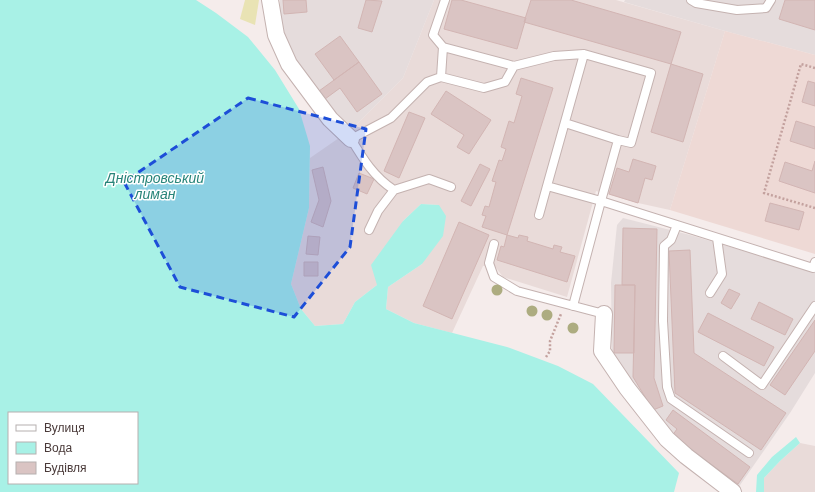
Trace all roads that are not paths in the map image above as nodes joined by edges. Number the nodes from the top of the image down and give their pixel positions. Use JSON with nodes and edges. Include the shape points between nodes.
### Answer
{"nodes":[{"id":1,"x":270,"y":0,"type":"edge"},
{"id":2,"x":444,"y":0,"type":"edge"},
{"id":3,"x":691,"y":0,"type":"edge"},
{"id":4,"x":771,"y":0,"type":"edge"},
{"id":5,"x":443,"y":47,"type":"junction"},
{"id":6,"x":584,"y":54,"type":"junction"},
{"id":7,"x":514,"y":66,"type":"junction"},
{"id":8,"x":441,"y":77,"type":"junction"},
{"id":9,"x":565,"y":123,"type":"junction"},
{"id":10,"x":351,"y":139,"type":"junction"},
{"id":11,"x":618,"y":140,"type":"junction"},
{"id":12,"x":547,"y":186,"type":"junction"},
{"id":13,"x":451,"y":187,"type":"dead end"},
{"id":14,"x":394,"y":190,"type":"junction"},
{"id":15,"x":601,"y":201,"type":"junction"},
{"id":16,"x":539,"y":215,"type":"dead end"},
{"id":17,"x":677,"y":225,"type":"junction"},
{"id":18,"x":369,"y":230,"type":"dead end"},
{"id":19,"x":717,"y":238,"type":"junction"},
{"id":20,"x":494,"y":244,"type":"dead end"},
{"id":21,"x":814,"y":268,"type":"edge"},
{"id":22,"x":710,"y":293,"type":"dead end"},
{"id":23,"x":569,"y":305,"type":"junction"},
{"id":24,"x":815,"y":306,"type":"edge"},
{"id":25,"x":604,"y":314,"type":"joint"},
{"id":26,"x":723,"y":356,"type":"dead end"},
{"id":27,"x":749,"y":453,"type":"dead end"},
{"id":28,"x":733,"y":492,"type":"edge"}],
"edges":[{"from":1,"to":10,"type":"street","via":[[276,36],[289,64],[330,119]]},
{"from":2,"to":5,"type":"lane","via":[[433,35]]},
{"from":3,"to":4,"type":"lane","via":[[737,10],[766,8]]},
{"from":5,"to":7,"type":"lane"},
{"from":5,"to":8,"type":"lane"},
{"from":6,"to":7,"type":"lane","via":[[554,56]]},
{"from":6,"to":9,"type":"lane"},
{"from":6,"to":11,"type":"lane","via":[[651,73],[631,143]]},
{"from":7,"to":8,"type":"lane","via":[[505,82],[484,88]]},
{"from":8,"to":10,"type":"lane","via":[[427,82],[390,118]]},
{"from":9,"to":11,"type":"lane"},
{"from":9,"to":12,"type":"lane"},
{"from":10,"to":14,"type":"lane","via":[[363,160],[383,183]]},
{"from":11,"to":15,"type":"lane"},
{"from":12,"to":15,"type":"lane"},
{"from":12,"to":16,"type":"lane"},
{"from":13,"to":14,"type":"lane","via":[[430,178]]},
{"from":14,"to":18,"type":"lane","via":[[378,211]]},
{"from":15,"to":17,"type":"lane"},
{"from":15,"to":23,"type":"lane"},
{"from":17,"to":19,"type":"lane"},
{"from":17,"to":27,"type":"lane","via":[[671,240],[664,246],[663,321],[667,387],[671,399]]},
{"from":19,"to":21,"type":"lane"},
{"from":19,"to":22,"type":"lane","via":[[722,274]]},
{"from":20,"to":23,"type":"lane","via":[[489,263],[494,277],[517,291]]},
{"from":23,"to":25,"type":"lane"},
{"from":24,"to":26,"type":"lane","via":[[762,385]]},
{"from":25,"to":28,"type":"street","via":[[602,351],[627,388],[667,439]]}]}
